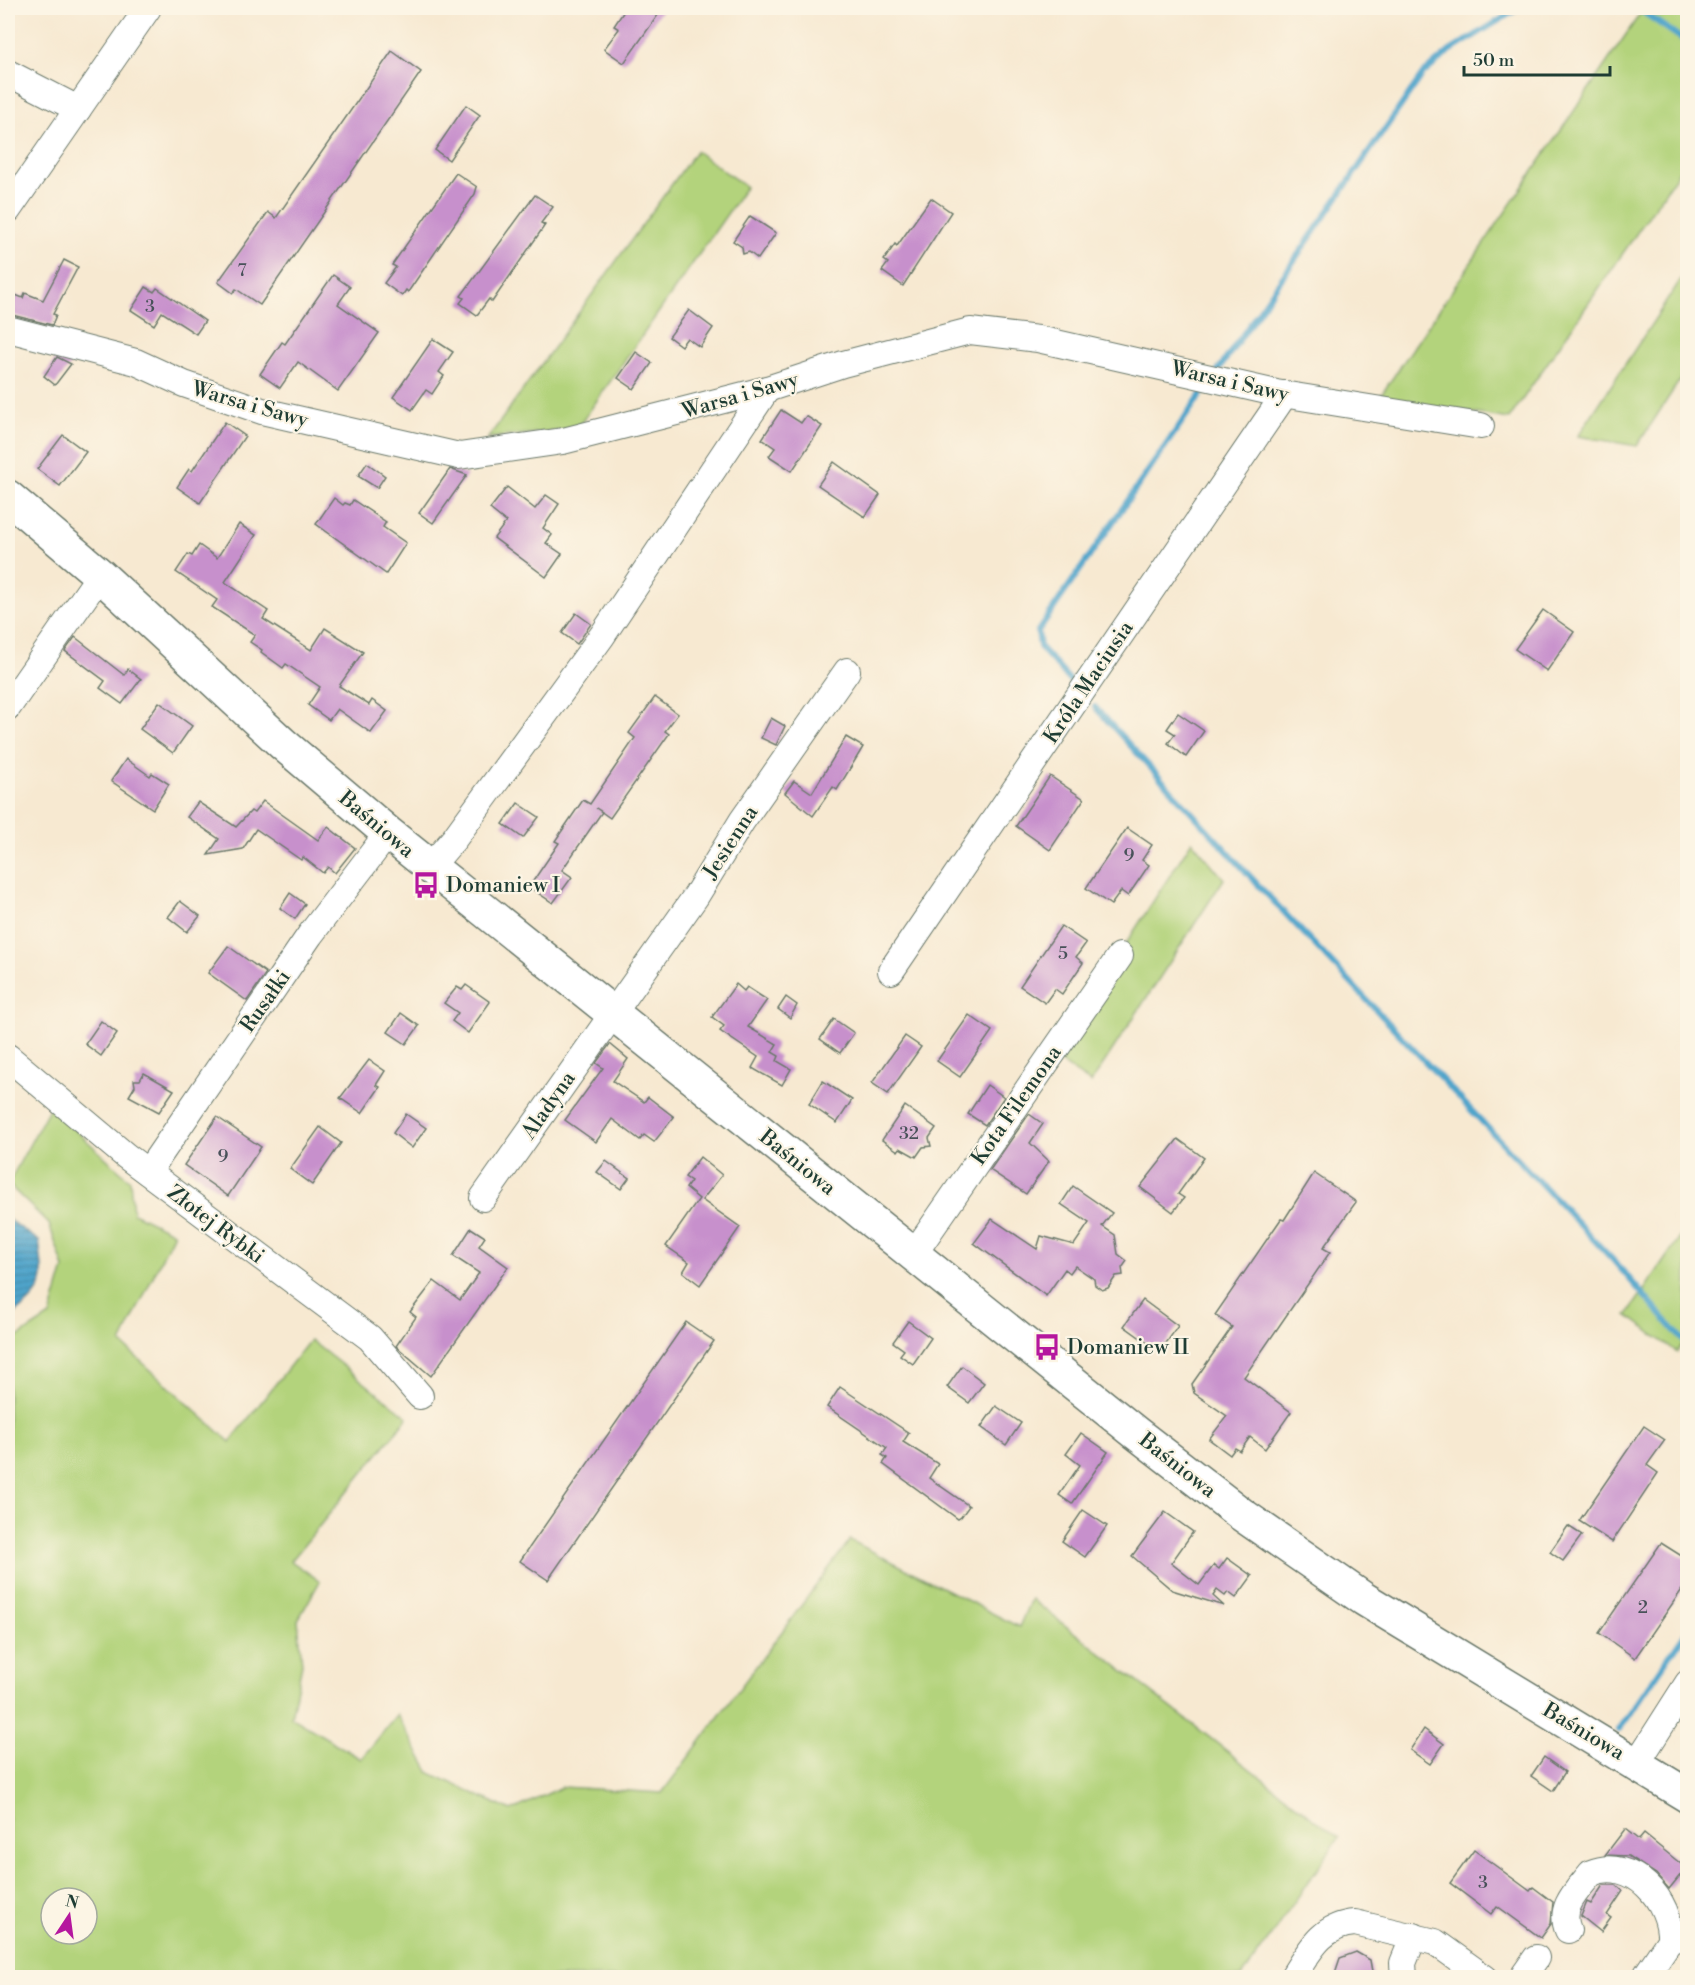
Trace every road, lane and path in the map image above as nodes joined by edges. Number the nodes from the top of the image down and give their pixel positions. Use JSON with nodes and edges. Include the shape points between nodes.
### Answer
{"nodes":[{"id":1,"x":148,"y":8,"type":"edge"},
{"id":2,"x":8,"y":73,"type":"edge"},
{"id":3,"x":78,"y":109,"type":"junction"},
{"id":4,"x":8,"y":210,"type":"edge"},
{"id":5,"x":8,"y":329,"type":"edge"},
{"id":6,"x":767,"y":389,"type":"junction"},
{"id":7,"x":1285,"y":394,"type":"junction"},
{"id":8,"x":1481,"y":426,"type":"dead end"},
{"id":9,"x":8,"y":497,"type":"edge"},
{"id":10,"x":100,"y":575,"type":"junction"},
{"id":11,"x":847,"y":671,"type":"dead end"},
{"id":12,"x":8,"y":707,"type":"edge"},
{"id":13,"x":388,"y":833,"type":"junction"},
{"id":14,"x":430,"y":867,"type":"junction"},
{"id":15,"x":1120,"y":956,"type":"dead end"},
{"id":16,"x":891,"y":971,"type":"dead end"},
{"id":17,"x":613,"y":1013,"type":"junction"},
{"id":18,"x":8,"y":1057,"type":"edge"},
{"id":19,"x":148,"y":1172,"type":"junction"},
{"id":20,"x":483,"y":1198,"type":"dead end"},
{"id":21,"x":913,"y":1255,"type":"junction"},
{"id":22,"x":420,"y":1396,"type":"dead end"},
{"id":23,"x":1688,"y":1683,"type":"edge"},
{"id":24,"x":1637,"y":1763,"type":"junction"},
{"id":25,"x":1688,"y":1796,"type":"edge"},
{"id":26,"x":1568,"y":1930,"type":"dead end"},
{"id":27,"x":1414,"y":1936,"type":"junction"},
{"id":28,"x":1679,"y":1938,"type":"edge"},
{"id":29,"x":1647,"y":1974,"type":"dead end"},
{"id":30,"x":1292,"y":1977,"type":"edge"},
{"id":31,"x":1404,"y":1977,"type":"edge"},
{"id":32,"x":1485,"y":1977,"type":"edge"}],
"edges":[{"from":1,"to":3,"type":"street"},
{"from":2,"to":3,"type":"street"},
{"from":3,"to":4,"type":"street"},
{"from":5,"to":6,"type":"street","name":"Warsa i Sawy","via":[[136,362],[184,384],[262,411],[459,456],[563,441]]},
{"from":6,"to":7,"type":"street","name":"Warsa i Sawy","via":[[843,364],[970,331],[1038,339]]},
{"from":6,"to":14,"type":"street","via":[[602,636]]},
{"from":7,"to":8,"type":"street","name":"Warsa i Sawy"},
{"from":7,"to":16,"type":"street","name":"Króla Maciusia"},
{"from":9,"to":10,"type":"main road","name":"Baśniowa"},
{"from":10,"to":12,"type":"street"},
{"from":10,"to":13,"type":"main road","name":"Baśniowa","via":[[284,744]]},
{"from":11,"to":17,"type":"street","name":"Jesienna"},
{"from":13,"to":14,"type":"main road","name":"Baśniowa"},
{"from":13,"to":19,"type":"street","name":"Rusałki","via":[[310,935]]},
{"from":14,"to":17,"type":"main road","name":"Baśniowa"},
{"from":15,"to":21,"type":"street","name":"Kota Filemona"},
{"from":17,"to":20,"type":"street","name":"Aladyna"},
{"from":17,"to":21,"type":"main road","name":"Baśniowa"},
{"from":18,"to":19,"type":"street","name":"Złotej Rybki"},
{"from":19,"to":22,"type":"street","name":"Złotej Rybki","via":[[370,1338]]},
{"from":21,"to":24,"type":"main road","name":"Baśniowa","via":[[1241,1514],[1364,1599]]},
{"from":23,"to":24,"type":"street"},
{"from":24,"to":25,"type":"main road","name":"Baśniowa"},
{"from":26,"to":28,"type":"street","via":[[1565,1915],[1569,1902],[1591,1873],[1613,1868],[1629,1873],[1660,1900]]},
{"from":27,"to":30,"type":"street","via":[[1345,1923],[1324,1933]]},
{"from":27,"to":31,"type":"street","via":[[1403,1963]]},
{"from":27,"to":32,"type":"street","via":[[1435,1942]]},
{"from":28,"to":29,"type":"street"}]}
